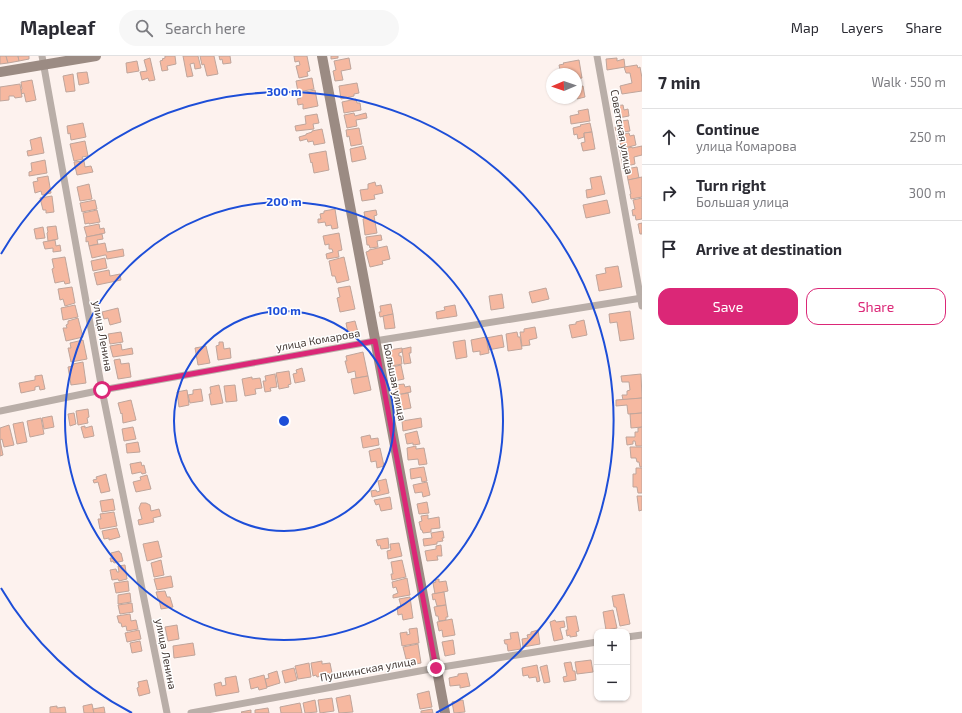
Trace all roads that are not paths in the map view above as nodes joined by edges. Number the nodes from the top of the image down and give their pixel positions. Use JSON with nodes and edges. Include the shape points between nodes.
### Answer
{"nodes":[{"id":1,"x":96,"y":56,"type":"edge"},
{"id":2,"x":322,"y":56,"type":"edge"},
{"id":3,"x":597,"y":56,"type":"edge"},
{"id":4,"x":42,"y":61,"type":"edge"},
{"id":5,"x":0,"y":72,"type":"edge"},
{"id":6,"x":642,"y":301,"type":"edge"},
{"id":7,"x":375,"y":341,"type":"junction"},
{"id":8,"x":102,"y":390,"type":"junction"},
{"id":9,"x":0,"y":412,"type":"edge"},
{"id":10,"x":642,"y":635,"type":"edge"},
{"id":11,"x":630,"y":637,"type":"edge"},
{"id":12,"x":594,"y":642,"type":"edge"},
{"id":13,"x":436,"y":668,"type":"junction"},
{"id":14,"x":166,"y":713,"type":"edge"},
{"id":15,"x":191,"y":713,"type":"edge"},
{"id":16,"x":445,"y":713,"type":"edge"}],
"edges":[{"from":1,"to":4,"type":"street"},
{"from":2,"to":7,"type":"street","name":"Большая улица"},
{"from":3,"to":6,"type":"street","name":"Советская улица"},
{"from":4,"to":5,"type":"street"},
{"from":4,"to":8,"type":"street","name":"улица Ленина"},
{"from":6,"to":7,"type":"street","name":"улица Комарова"},
{"from":7,"to":8,"type":"street","name":"улица Комарова"},
{"from":7,"to":13,"type":"street","name":"Большая улица"},
{"from":8,"to":9,"type":"street","name":"улица Комарова"},
{"from":8,"to":14,"type":"street","name":"улица Ленина"},
{"from":10,"to":11,"type":"street"},
{"from":12,"to":13,"type":"street","name":"Пушкинская улица"},
{"from":13,"to":15,"type":"street","name":"Пушкинская улица"},
{"from":13,"to":16,"type":"street","name":"Большая улица"}]}
